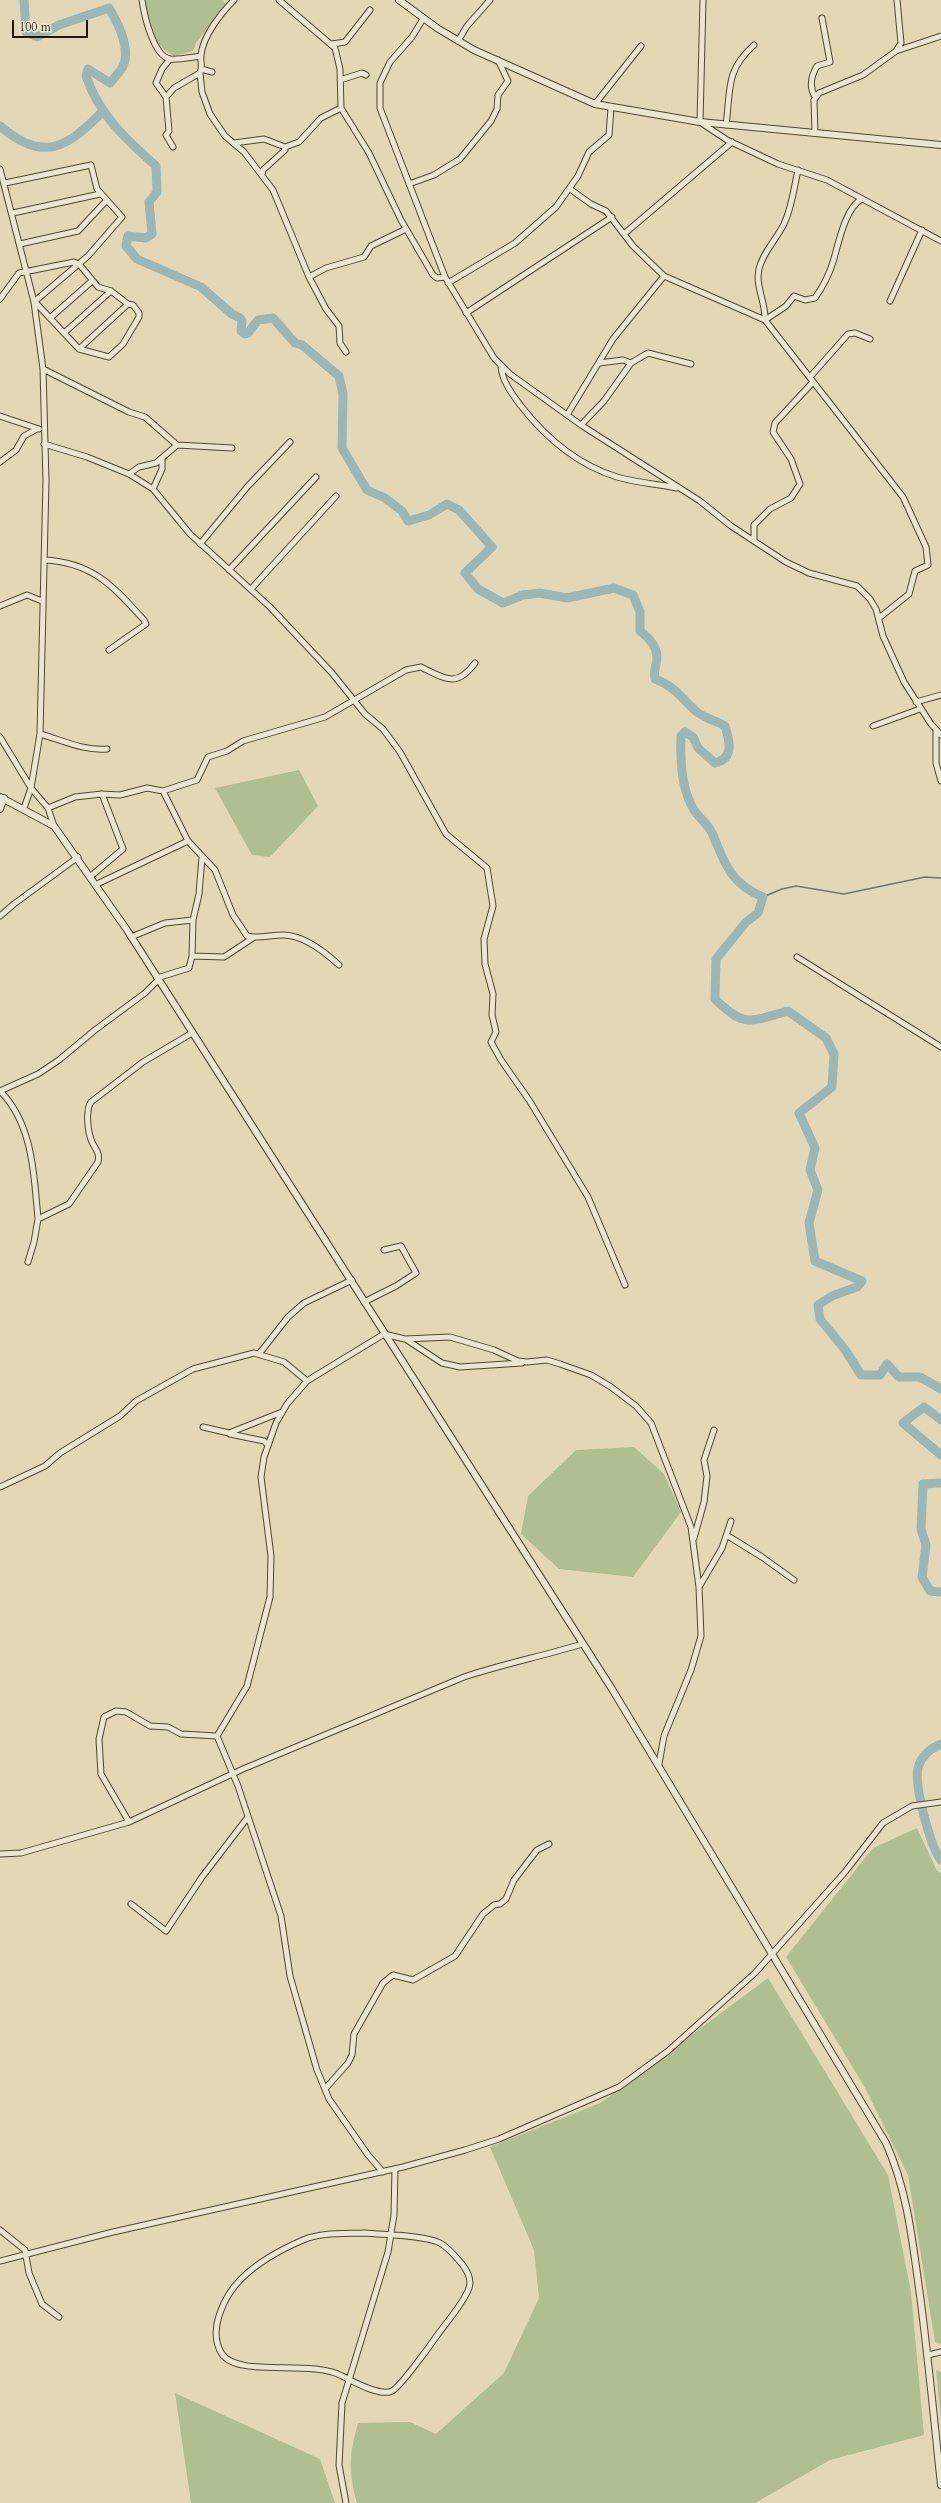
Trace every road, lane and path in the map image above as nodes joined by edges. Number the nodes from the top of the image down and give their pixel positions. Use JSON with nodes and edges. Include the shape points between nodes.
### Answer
{"nodes":[{"id":1,"x":142,"y":0,"type":"edge"},
{"id":2,"x":234,"y":0,"type":"edge"},
{"id":3,"x":279,"y":0,"type":"edge"},
{"id":4,"x":399,"y":0,"type":"edge"},
{"id":5,"x":490,"y":0,"type":"edge"},
{"id":6,"x":703,"y":0,"type":"edge"},
{"id":7,"x":897,"y":0,"type":"edge"},
{"id":8,"x":370,"y":10,"type":"dead end"},
{"id":9,"x":423,"y":18,"type":"junction"},
{"id":10,"x":822,"y":18,"type":"dead end"},
{"id":11,"x":941,"y":36,"type":"edge"},
{"id":12,"x":458,"y":41,"type":"junction"},
{"id":13,"x":332,"y":44,"type":"junction"},
{"id":14,"x":754,"y":45,"type":"dead end"},
{"id":15,"x":641,"y":46,"type":"dead end"},
{"id":16,"x":896,"y":51,"type":"junction"},
{"id":17,"x":201,"y":56,"type":"junction"},
{"id":18,"x":170,"y":59,"type":"junction"},
{"id":19,"x":497,"y":59,"type":"junction"},
{"id":20,"x":200,"y":71,"type":"junction"},
{"id":21,"x":212,"y":72,"type":"dead end"},
{"id":22,"x":366,"y":74,"type":"dead end"},
{"id":23,"x":340,"y":80,"type":"junction"},
{"id":24,"x":166,"y":97,"type":"junction"},
{"id":25,"x":815,"y":97,"type":"junction"},
{"id":26,"x":595,"y":104,"type":"junction"},
{"id":27,"x":340,"y":108,"type":"junction"},
{"id":28,"x":611,"y":108,"type":"junction"},
{"id":29,"x":700,"y":122,"type":"junction"},
{"id":30,"x":726,"y":125,"type":"junction"},
{"id":31,"x":815,"y":133,"type":"junction"},
{"id":32,"x":732,"y":142,"type":"junction"},
{"id":33,"x":234,"y":143,"type":"junction"},
{"id":34,"x":941,"y":145,"type":"edge"},
{"id":35,"x":173,"y":147,"type":"dead end"},
{"id":36,"x":286,"y":147,"type":"junction"},
{"id":37,"x":0,"y":169,"type":"edge"},
{"id":38,"x":798,"y":170,"type":"junction"},
{"id":39,"x":262,"y":174,"type":"junction"},
{"id":40,"x":5,"y":183,"type":"junction"},
{"id":41,"x":409,"y":184,"type":"junction"},
{"id":42,"x":570,"y":189,"type":"junction"},
{"id":43,"x":100,"y":194,"type":"junction"},
{"id":44,"x":862,"y":199,"type":"junction"},
{"id":45,"x":106,"y":201,"type":"junction"},
{"id":46,"x":12,"y":213,"type":"junction"},
{"id":47,"x":612,"y":217,"type":"junction"},
{"id":48,"x":406,"y":229,"type":"junction"},
{"id":49,"x":922,"y":230,"type":"junction"},
{"id":50,"x":624,"y":234,"type":"junction"},
{"id":51,"x":941,"y":241,"type":"edge"},
{"id":52,"x":20,"y":244,"type":"junction"},
{"id":53,"x":79,"y":264,"type":"junction"},
{"id":54,"x":26,"y":271,"type":"junction"},
{"id":55,"x":664,"y":276,"type":"junction"},
{"id":56,"x":308,"y":277,"type":"junction"},
{"id":57,"x":445,"y":277,"type":"junction"},
{"id":58,"x":92,"y":281,"type":"junction"},
{"id":59,"x":448,"y":283,"type":"junction"},
{"id":60,"x":111,"y":291,"type":"junction"},
{"id":61,"x":0,"y":299,"type":"edge"},
{"id":62,"x":890,"y":301,"type":"dead end"},
{"id":63,"x":35,"y":302,"type":"junction"},
{"id":64,"x":128,"y":304,"type":"junction"},
{"id":65,"x":466,"y":313,"type":"junction"},
{"id":66,"x":50,"y":318,"type":"junction"},
{"id":67,"x":765,"y":320,"type":"junction"},
{"id":68,"x":64,"y":333,"type":"junction"},
{"id":69,"x":870,"y":339,"type":"dead end"},
{"id":70,"x":79,"y":349,"type":"junction"},
{"id":71,"x":346,"y":352,"type":"dead end"},
{"id":72,"x":599,"y":363,"type":"junction"},
{"id":73,"x":631,"y":363,"type":"junction"},
{"id":74,"x":691,"y":364,"type":"dead end"},
{"id":75,"x":501,"y":366,"type":"junction"},
{"id":76,"x":43,"y":369,"type":"junction"},
{"id":77,"x":812,"y":379,"type":"junction"},
{"id":78,"x":567,"y":415,"type":"junction"},
{"id":79,"x":0,"y":416,"type":"edge"},
{"id":80,"x":581,"y":425,"type":"junction"},
{"id":81,"x":37,"y":429,"type":"junction"},
{"id":82,"x":44,"y":430,"type":"junction"},
{"id":83,"x":290,"y":442,"type":"dead end"},
{"id":84,"x":44,"y":444,"type":"junction"},
{"id":85,"x":177,"y":444,"type":"junction"},
{"id":86,"x":232,"y":448,"type":"dead end"},
{"id":87,"x":162,"y":459,"type":"junction"},
{"id":88,"x":0,"y":462,"type":"edge"},
{"id":89,"x":129,"y":474,"type":"junction"},
{"id":90,"x":316,"y":477,"type":"dead end"},
{"id":91,"x":680,"y":488,"type":"junction"},
{"id":92,"x":153,"y":489,"type":"junction"},
{"id":93,"x":336,"y":496,"type":"dead end"},
{"id":94,"x":754,"y":541,"type":"junction"},
{"id":95,"x":200,"y":544,"type":"junction"},
{"id":96,"x":44,"y":560,"type":"junction"},
{"id":97,"x":229,"y":570,"type":"junction"},
{"id":98,"x":251,"y":589,"type":"junction"},
{"id":99,"x":42,"y":601,"type":"junction"},
{"id":100,"x":0,"y":606,"type":"edge"},
{"id":101,"x":879,"y":618,"type":"junction"},
{"id":102,"x":109,"y":650,"type":"dead end"},
{"id":103,"x":475,"y":663,"type":"dead end"},
{"id":104,"x":941,"y":695,"type":"edge"},
{"id":105,"x":354,"y":700,"type":"junction"},
{"id":106,"x":916,"y":702,"type":"junction"},
{"id":107,"x":920,"y":709,"type":"junction"},
{"id":108,"x":873,"y":726,"type":"dead end"},
{"id":109,"x":936,"y":731,"type":"junction"},
{"id":110,"x":40,"y":734,"type":"junction"},
{"id":111,"x":941,"y":735,"type":"edge"},
{"id":112,"x":0,"y":737,"type":"edge"},
{"id":113,"x":107,"y":749,"type":"dead end"},
{"id":114,"x":941,"y":781,"type":"edge"},
{"id":115,"x":31,"y":788,"type":"junction"},
{"id":116,"x":163,"y":791,"type":"junction"},
{"id":117,"x":102,"y":794,"type":"junction"},
{"id":118,"x":2,"y":798,"type":"edge"},
{"id":119,"x":0,"y":808,"type":"edge"},
{"id":120,"x":24,"y":808,"type":"junction"},
{"id":121,"x":48,"y":808,"type":"junction"},
{"id":122,"x":54,"y":826,"type":"junction"},
{"id":123,"x":188,"y":841,"type":"junction"},
{"id":124,"x":78,"y":857,"type":"junction"},
{"id":125,"x":202,"y":857,"type":"junction"},
{"id":126,"x":91,"y":876,"type":"junction"},
{"id":127,"x":96,"y":884,"type":"junction"},
{"id":128,"x":0,"y":916,"type":"edge"},
{"id":129,"x":193,"y":920,"type":"junction"},
{"id":130,"x":131,"y":937,"type":"junction"},
{"id":131,"x":253,"y":938,"type":"junction"},
{"id":132,"x":192,"y":956,"type":"junction"},
{"id":133,"x":797,"y":957,"type":"dead end"},
{"id":134,"x":339,"y":965,"type":"dead end"},
{"id":135,"x":158,"y":979,"type":"junction"},
{"id":136,"x":192,"y":1033,"type":"junction"},
{"id":137,"x":941,"y":1047,"type":"edge"},
{"id":138,"x":0,"y":1091,"type":"edge"},
{"id":139,"x":38,"y":1219,"type":"junction"},
{"id":140,"x":384,"y":1250,"type":"dead end"},
{"id":141,"x":28,"y":1262,"type":"dead end"},
{"id":142,"x":352,"y":1280,"type":"junction"},
{"id":143,"x":625,"y":1285,"type":"dead end"},
{"id":144,"x":364,"y":1302,"type":"junction"},
{"id":145,"x":384,"y":1334,"type":"junction"},
{"id":146,"x":405,"y":1339,"type":"junction"},
{"id":147,"x":258,"y":1354,"type":"junction"},
{"id":148,"x":526,"y":1362,"type":"junction"},
{"id":149,"x":307,"y":1381,"type":"junction"},
{"id":150,"x":282,"y":1412,"type":"junction"},
{"id":151,"x":203,"y":1427,"type":"dead end"},
{"id":152,"x":714,"y":1430,"type":"dead end"},
{"id":153,"x":228,"y":1433,"type":"junction"},
{"id":154,"x":268,"y":1445,"type":"junction"},
{"id":155,"x":0,"y":1487,"type":"edge"},
{"id":156,"x":731,"y":1521,"type":"dead end"},
{"id":157,"x":728,"y":1536,"type":"junction"},
{"id":158,"x":694,"y":1539,"type":"junction"},
{"id":159,"x":794,"y":1580,"type":"dead end"},
{"id":160,"x":699,"y":1587,"type":"junction"},
{"id":161,"x":582,"y":1644,"type":"junction"},
{"id":162,"x":217,"y":1736,"type":"junction"},
{"id":163,"x":659,"y":1764,"type":"junction"},
{"id":164,"x":233,"y":1774,"type":"junction"},
{"id":165,"x":941,"y":1802,"type":"edge"},
{"id":166,"x":248,"y":1817,"type":"junction"},
{"id":167,"x":129,"y":1822,"type":"junction"},
{"id":168,"x":549,"y":1844,"type":"dead end"},
{"id":169,"x":0,"y":1854,"type":"edge"},
{"id":170,"x":132,"y":1904,"type":"dead end"},
{"id":171,"x":772,"y":1953,"type":"junction"},
{"id":172,"x":325,"y":2089,"type":"junction"},
{"id":173,"x":395,"y":2169,"type":"junction"},
{"id":174,"x":383,"y":2172,"type":"junction"},
{"id":175,"x":0,"y":2230,"type":"edge"},
{"id":176,"x":390,"y":2236,"type":"junction"},
{"id":177,"x":26,"y":2255,"type":"junction"},
{"id":178,"x":0,"y":2261,"type":"edge"},
{"id":179,"x":59,"y":2317,"type":"dead end"},
{"id":180,"x":941,"y":2352,"type":"edge"},
{"id":181,"x":928,"y":2355,"type":"junction"},
{"id":182,"x":348,"y":2380,"type":"junction"},
{"id":183,"x":941,"y":2485,"type":"edge"},
{"id":184,"x":346,"y":2503,"type":"edge"}],
"edges":[{"from":1,"to":18,"type":"street","via":[[149,32],[160,52]]},
{"from":2,"to":17,"type":"street","via":[[206,38]]},
{"from":3,"to":13,"type":"street"},
{"from":4,"to":9,"type":"street"},
{"from":5,"to":12,"type":"street","via":[[467,26]]},
{"from":6,"to":29,"type":"street"},
{"from":7,"to":16,"type":"street","via":[[901,42]]},
{"from":8,"to":13,"type":"street","via":[[345,42]]},
{"from":9,"to":12,"type":"street"},
{"from":9,"to":41,"type":"street","via":[[412,37],[390,62],[380,83],[382,117]]},
{"from":10,"to":25,"type":"street","via":[[830,62],[817,66],[811,76],[812,92]]},
{"from":11,"to":16,"type":"street"},
{"from":12,"to":19,"type":"street"},
{"from":13,"to":23,"type":"street","via":[[339,61]]},
{"from":14,"to":30,"type":"street","via":[[741,56],[732,71]]},
{"from":15,"to":26,"type":"street"},
{"from":16,"to":25,"type":"street","via":[[864,75],[836,85]]},
{"from":17,"to":18,"type":"street"},
{"from":17,"to":20,"type":"street","via":[[203,62]]},
{"from":18,"to":24,"type":"street","via":[[156,83]]},
{"from":19,"to":26,"type":"street"},
{"from":19,"to":41,"type":"street","via":[[508,81],[498,95],[497,109],[491,121],[460,159],[434,175]]},
{"from":20,"to":21,"type":"street"},
{"from":20,"to":24,"type":"street","via":[[174,88]]},
{"from":20,"to":33,"type":"street","via":[[202,92],[210,114],[225,136]]},
{"from":22,"to":23,"type":"street"},
{"from":23,"to":27,"type":"street"},
{"from":24,"to":35,"type":"street","via":[[169,131],[166,135]]},
{"from":25,"to":31,"type":"street"},
{"from":26,"to":28,"type":"street"},
{"from":27,"to":36,"type":"street","via":[[321,118],[299,142]]},
{"from":27,"to":48,"type":"street","via":[[369,153]]},
{"from":28,"to":29,"type":"street"},
{"from":28,"to":42,"type":"street","via":[[609,135],[589,152]]},
{"from":29,"to":30,"type":"street"},
{"from":29,"to":32,"type":"street"},
{"from":30,"to":31,"type":"street"},
{"from":31,"to":34,"type":"street"},
{"from":32,"to":38,"type":"street","via":[[778,164]]},
{"from":32,"to":50,"type":"street"},
{"from":33,"to":36,"type":"street","via":[[264,139]]},
{"from":33,"to":39,"type":"street"},
{"from":36,"to":39,"type":"street"},
{"from":37,"to":40,"type":"street"},
{"from":38,"to":44,"type":"street","via":[[823,178]]},
{"from":38,"to":67,"type":"street","via":[[791,207],[774,242],[764,255],[759,270],[761,296],[766,310]]},
{"from":39,"to":56,"type":"street","via":[[280,205]]},
{"from":40,"to":43,"type":"street","via":[[88,165],[93,168]]},
{"from":40,"to":46,"type":"street"},
{"from":41,"to":57,"type":"street"},
{"from":42,"to":47,"type":"street"},
{"from":42,"to":59,"type":"street","via":[[556,207],[515,243]]},
{"from":43,"to":45,"type":"street"},
{"from":43,"to":46,"type":"street"},
{"from":44,"to":49,"type":"street"},
{"from":44,"to":67,"type":"street","via":[[850,212],[829,272],[815,298],[805,300],[794,296],[786,306]]},
{"from":45,"to":52,"type":"street","via":[[78,231]]},
{"from":45,"to":53,"type":"street","via":[[120,214],[121,220]]},
{"from":46,"to":52,"type":"street"},
{"from":47,"to":50,"type":"street"},
{"from":47,"to":65,"type":"street"},
{"from":48,"to":56,"type":"street","via":[[371,246],[364,256],[326,268]]},
{"from":48,"to":57,"type":"street","via":[[433,275],[438,278]]},
{"from":49,"to":51,"type":"street"},
{"from":49,"to":62,"type":"street"},
{"from":50,"to":55,"type":"street"},
{"from":52,"to":54,"type":"street"},
{"from":53,"to":54,"type":"street","via":[[74,262]]},
{"from":53,"to":58,"type":"street"},
{"from":53,"to":63,"type":"street"},
{"from":54,"to":61,"type":"street","via":[[15,276]]},
{"from":54,"to":63,"type":"street"},
{"from":55,"to":67,"type":"street"},
{"from":55,"to":72,"type":"street","via":[[629,317]]},
{"from":56,"to":71,"type":"street","via":[[326,310],[339,326],[340,343]]},
{"from":57,"to":59,"type":"street"},
{"from":58,"to":60,"type":"street","via":[[98,287]]},
{"from":58,"to":66,"type":"street"},
{"from":59,"to":65,"type":"street"},
{"from":60,"to":64,"type":"street"},
{"from":60,"to":68,"type":"street"},
{"from":63,"to":66,"type":"street"},
{"from":63,"to":76,"type":"street"},
{"from":64,"to":70,"type":"street"},
{"from":64,"to":70,"type":"street","via":[[133,305],[139,317],[123,344],[109,357]]},
{"from":65,"to":75,"type":"street"},
{"from":66,"to":68,"type":"street"},
{"from":67,"to":77,"type":"street"},
{"from":68,"to":70,"type":"street"},
{"from":69,"to":77,"type":"street","via":[[855,333],[848,334]]},
{"from":72,"to":73,"type":"street","via":[[623,360]]},
{"from":72,"to":78,"type":"street"},
{"from":73,"to":74,"type":"street","via":[[648,353]]},
{"from":73,"to":80,"type":"street","via":[[604,401]]},
{"from":75,"to":78,"type":"street"},
{"from":75,"to":91,"type":"street","via":[[508,388],[540,428],[568,453],[617,477]]},
{"from":76,"to":82,"type":"street"},
{"from":76,"to":85,"type":"street","via":[[129,412],[145,417]]},
{"from":77,"to":94,"type":"street","via":[[775,422],[773,432],[791,459],[800,484],[791,498],[770,509],[754,525]]},
{"from":77,"to":101,"type":"street","via":[[903,497],[927,553],[928,565],[915,571],[909,594]]},
{"from":78,"to":80,"type":"street"},
{"from":79,"to":81,"type":"street"},
{"from":80,"to":91,"type":"street"},
{"from":81,"to":82,"type":"street"},
{"from":81,"to":88,"type":"street","via":[[24,436],[16,450]]},
{"from":82,"to":84,"type":"street"},
{"from":83,"to":95,"type":"street","via":[[248,486]]},
{"from":84,"to":89,"type":"street","via":[[87,457]]},
{"from":84,"to":96,"type":"street"},
{"from":85,"to":86,"type":"street"},
{"from":85,"to":87,"type":"street"},
{"from":87,"to":89,"type":"street","via":[[139,467]]},
{"from":87,"to":92,"type":"street","via":[[162,469]]},
{"from":89,"to":92,"type":"street"},
{"from":90,"to":97,"type":"street"},
{"from":91,"to":94,"type":"street"},
{"from":92,"to":95,"type":"street"},
{"from":93,"to":98,"type":"street"},
{"from":94,"to":101,"type":"street","via":[[809,574],[857,586],[870,599]]},
{"from":95,"to":97,"type":"street"},
{"from":96,"to":99,"type":"street"},
{"from":96,"to":102,"type":"street","via":[[69,562],[97,575],[120,594],[144,620],[146,624]]},
{"from":97,"to":98,"type":"street"},
{"from":98,"to":105,"type":"street","via":[[301,638]]},
{"from":99,"to":100,"type":"street","via":[[27,595]]},
{"from":99,"to":110,"type":"street"},
{"from":101,"to":106,"type":"street","via":[[890,652]]},
{"from":103,"to":105,"type":"street","via":[[469,671],[450,680],[416,666],[391,676]]},
{"from":104,"to":106,"type":"street"},
{"from":105,"to":116,"type":"street","via":[[325,717],[243,741],[227,751],[208,757],[197,780]]},
{"from":105,"to":143,"type":"street","via":[[383,729],[400,752],[446,834],[487,868],[493,906],[484,939],[485,964],[493,994],[492,1015],[496,1032],[491,1042],[500,1060],[530,1100],[588,1197]]},
{"from":106,"to":107,"type":"street"},
{"from":107,"to":108,"type":"street"},
{"from":107,"to":109,"type":"street"},
{"from":109,"to":111,"type":"street"},
{"from":109,"to":114,"type":"street","via":[[936,763]]},
{"from":110,"to":113,"type":"street","via":[[77,746],[95,750]]},
{"from":110,"to":115,"type":"street"},
{"from":112,"to":115,"type":"street"},
{"from":115,"to":120,"type":"street"},
{"from":115,"to":121,"type":"street"},
{"from":116,"to":117,"type":"street","via":[[147,788],[120,795]]},
{"from":116,"to":123,"type":"street"},
{"from":117,"to":121,"type":"street","via":[[75,797]]},
{"from":117,"to":126,"type":"street","via":[[123,849]]},
{"from":118,"to":119,"type":"street"},
{"from":118,"to":120,"type":"street"},
{"from":120,"to":122,"type":"street"},
{"from":121,"to":122,"type":"street"},
{"from":122,"to":124,"type":"street"},
{"from":123,"to":125,"type":"street"},
{"from":123,"to":127,"type":"street"},
{"from":124,"to":126,"type":"street"},
{"from":124,"to":128,"type":"street"},
{"from":125,"to":129,"type":"street"},
{"from":125,"to":131,"type":"street","via":[[214,870],[239,928]]},
{"from":126,"to":127,"type":"street"},
{"from":127,"to":130,"type":"street"},
{"from":129,"to":130,"type":"street","via":[[166,923]]},
{"from":129,"to":132,"type":"street"},
{"from":130,"to":135,"type":"street"},
{"from":131,"to":132,"type":"street","via":[[224,957]]},
{"from":131,"to":134,"type":"street","via":[[285,935],[295,938],[324,950]]},
{"from":132,"to":135,"type":"street","via":[[191,964],[185,971]]},
{"from":133,"to":137,"type":"street"},
{"from":135,"to":136,"type":"street"},
{"from":135,"to":138,"type":"street","via":[[145,993],[59,1060],[38,1074]]},
{"from":136,"to":139,"type":"street","via":[[143,1062],[91,1102],[89,1118],[92,1140],[99,1156],[98,1162],[69,1204]]},
{"from":136,"to":142,"type":"street"},
{"from":138,"to":139,"type":"street","via":[[12,1103],[32,1157]]},
{"from":139,"to":141,"type":"street"},
{"from":140,"to":144,"type":"street","via":[[401,1246],[416,1273]]},
{"from":142,"to":144,"type":"street"},
{"from":142,"to":147,"type":"street","via":[[304,1303],[288,1317]]},
{"from":144,"to":145,"type":"street"},
{"from":145,"to":146,"type":"street"},
{"from":145,"to":149,"type":"street"},
{"from":145,"to":161,"type":"street"},
{"from":146,"to":148,"type":"street","via":[[450,1337]]},
{"from":146,"to":148,"type":"street","via":[[442,1364],[460,1366]]},
{"from":147,"to":149,"type":"street","via":[[284,1362]]},
{"from":147,"to":155,"type":"street","via":[[193,1369],[133,1403],[120,1416],[60,1453],[45,1466]]},
{"from":148,"to":158,"type":"street","via":[[547,1360],[591,1375],[641,1410],[651,1423]]},
{"from":149,"to":150,"type":"street"},
{"from":150,"to":153,"type":"street"},
{"from":150,"to":154,"type":"street"},
{"from":151,"to":153,"type":"street"},
{"from":152,"to":158,"type":"street","via":[[704,1460],[707,1476],[704,1502]]},
{"from":153,"to":154,"type":"street","via":[[264,1441]]},
{"from":154,"to":162,"type":"street","via":[[261,1477],[271,1556],[270,1597],[247,1686]]},
{"from":156,"to":157,"type":"street"},
{"from":157,"to":159,"type":"street"},
{"from":157,"to":160,"type":"street"},
{"from":158,"to":160,"type":"street"},
{"from":160,"to":163,"type":"street","via":[[701,1636],[691,1670],[664,1736]]},
{"from":161,"to":163,"type":"street"},
{"from":161,"to":164,"type":"street","via":[[539,1657],[498,1665],[464,1677]]},
{"from":162,"to":164,"type":"street"},
{"from":162,"to":167,"type":"street","via":[[181,1734],[168,1727],[150,1726],[126,1712],[116,1711],[104,1717],[99,1739],[101,1774]]},
{"from":163,"to":171,"type":"street"},
{"from":164,"to":166,"type":"street"},
{"from":164,"to":167,"type":"street"},
{"from":165,"to":171,"type":"street","via":[[912,1806],[883,1823],[846,1872]]},
{"from":166,"to":170,"type":"street","via":[[202,1877],[166,1931]]},
{"from":166,"to":172,"type":"street","via":[[280,1916],[290,1976],[317,2070]]},
{"from":167,"to":169,"type":"street","via":[[21,1853]]},
{"from":168,"to":172,"type":"street","via":[[537,1850],[514,1880],[506,1899],[484,1914],[455,1956],[412,1980],[393,1975],[383,1983],[354,2034],[352,2055],[348,2063]]},
{"from":171,"to":173,"type":"street","via":[[755,1973],[668,2051],[619,2087],[499,2139]]},
{"from":171,"to":181,"type":"street","via":[[853,2084],[893,2159],[909,2216]]},
{"from":172,"to":174,"type":"street","via":[[354,2136]]},
{"from":173,"to":174,"type":"street"},
{"from":173,"to":176,"type":"street","via":[[396,2192]]},
{"from":174,"to":177,"type":"street","via":[[113,2232]]},
{"from":175,"to":177,"type":"street","via":[[25,2250]]},
{"from":176,"to":182,"type":"street","via":[[381,2277]]},
{"from":176,"to":182,"type":"street","via":[[442,2244],[468,2274],[470,2287],[429,2347],[392,2391],[383,2392]]},
{"from":176,"to":182,"type":"street","via":[[357,2233],[318,2236],[303,2240],[253,2268],[232,2289],[220,2315],[216,2340],[222,2354],[230,2362],[244,2367],[300,2366],[340,2375]]},
{"from":177,"to":178,"type":"street"},
{"from":177,"to":179,"type":"street","via":[[29,2273],[42,2304]]},
{"from":180,"to":181,"type":"street"},
{"from":181,"to":183,"type":"street"},
{"from":182,"to":184,"type":"street","via":[[342,2403],[339,2446],[339,2465]]}]}
